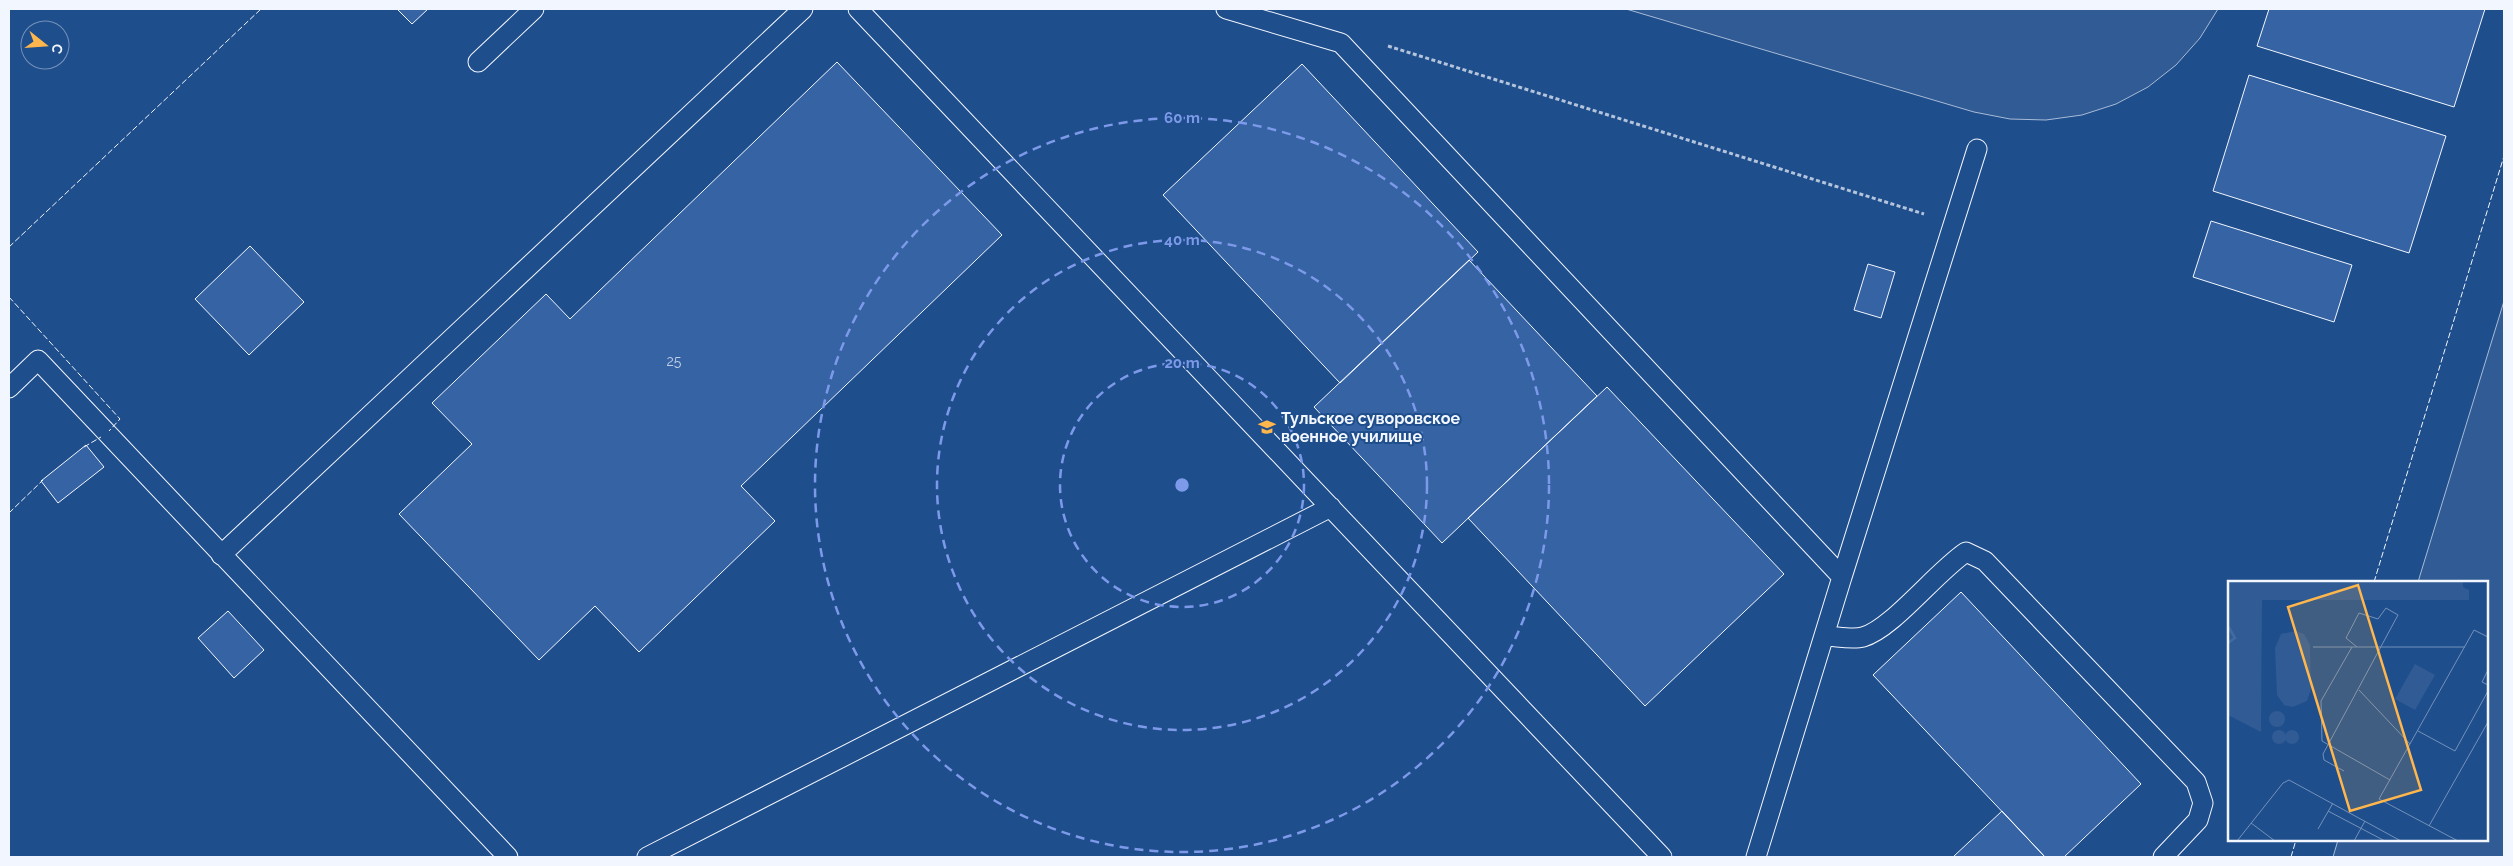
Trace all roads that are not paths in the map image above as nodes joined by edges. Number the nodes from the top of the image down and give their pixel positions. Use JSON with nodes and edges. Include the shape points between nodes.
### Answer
{"nodes":[{"id":1,"x":534,"y":9,"type":"edge"},
{"id":2,"x":803,"y":9,"type":"edge"},
{"id":3,"x":858,"y":9,"type":"edge"},
{"id":4,"x":1226,"y":9,"type":"edge"},
{"id":5,"x":478,"y":62,"type":"dead end"},
{"id":6,"x":1977,"y":148,"type":"dead end"},
{"id":7,"x":9,"y":388,"type":"edge"},
{"id":8,"x":1330,"y":507,"type":"junction"},
{"id":9,"x":221,"y":555,"type":"junction"},
{"id":10,"x":1842,"y":577,"type":"junction"},
{"id":11,"x":1824,"y":636,"type":"junction"},
{"id":12,"x":508,"y":857,"type":"edge"},
{"id":13,"x":647,"y":857,"type":"edge"},
{"id":14,"x":1662,"y":857,"type":"edge"},
{"id":15,"x":1756,"y":857,"type":"edge"},
{"id":16,"x":2162,"y":857,"type":"edge"}],
"edges":[{"from":1,"to":5,"type":"lane"},
{"from":2,"to":9,"type":"lane"},
{"from":3,"to":8,"type":"lane"},
{"from":4,"to":10,"type":"lane","via":[[1341,43]]},
{"from":6,"to":10,"type":"lane"},
{"from":7,"to":9,"type":"lane","via":[[38,360]]},
{"from":8,"to":13,"type":"lane"},
{"from":8,"to":14,"type":"lane"},
{"from":9,"to":12,"type":"lane"},
{"from":10,"to":11,"type":"lane"},
{"from":11,"to":15,"type":"lane"},
{"from":11,"to":16,"type":"lane","via":[[1862,637],[1884,625],[1949,563],[1966,552],[1985,561],[2196,782],[2203,803],[2198,820]]}]}
